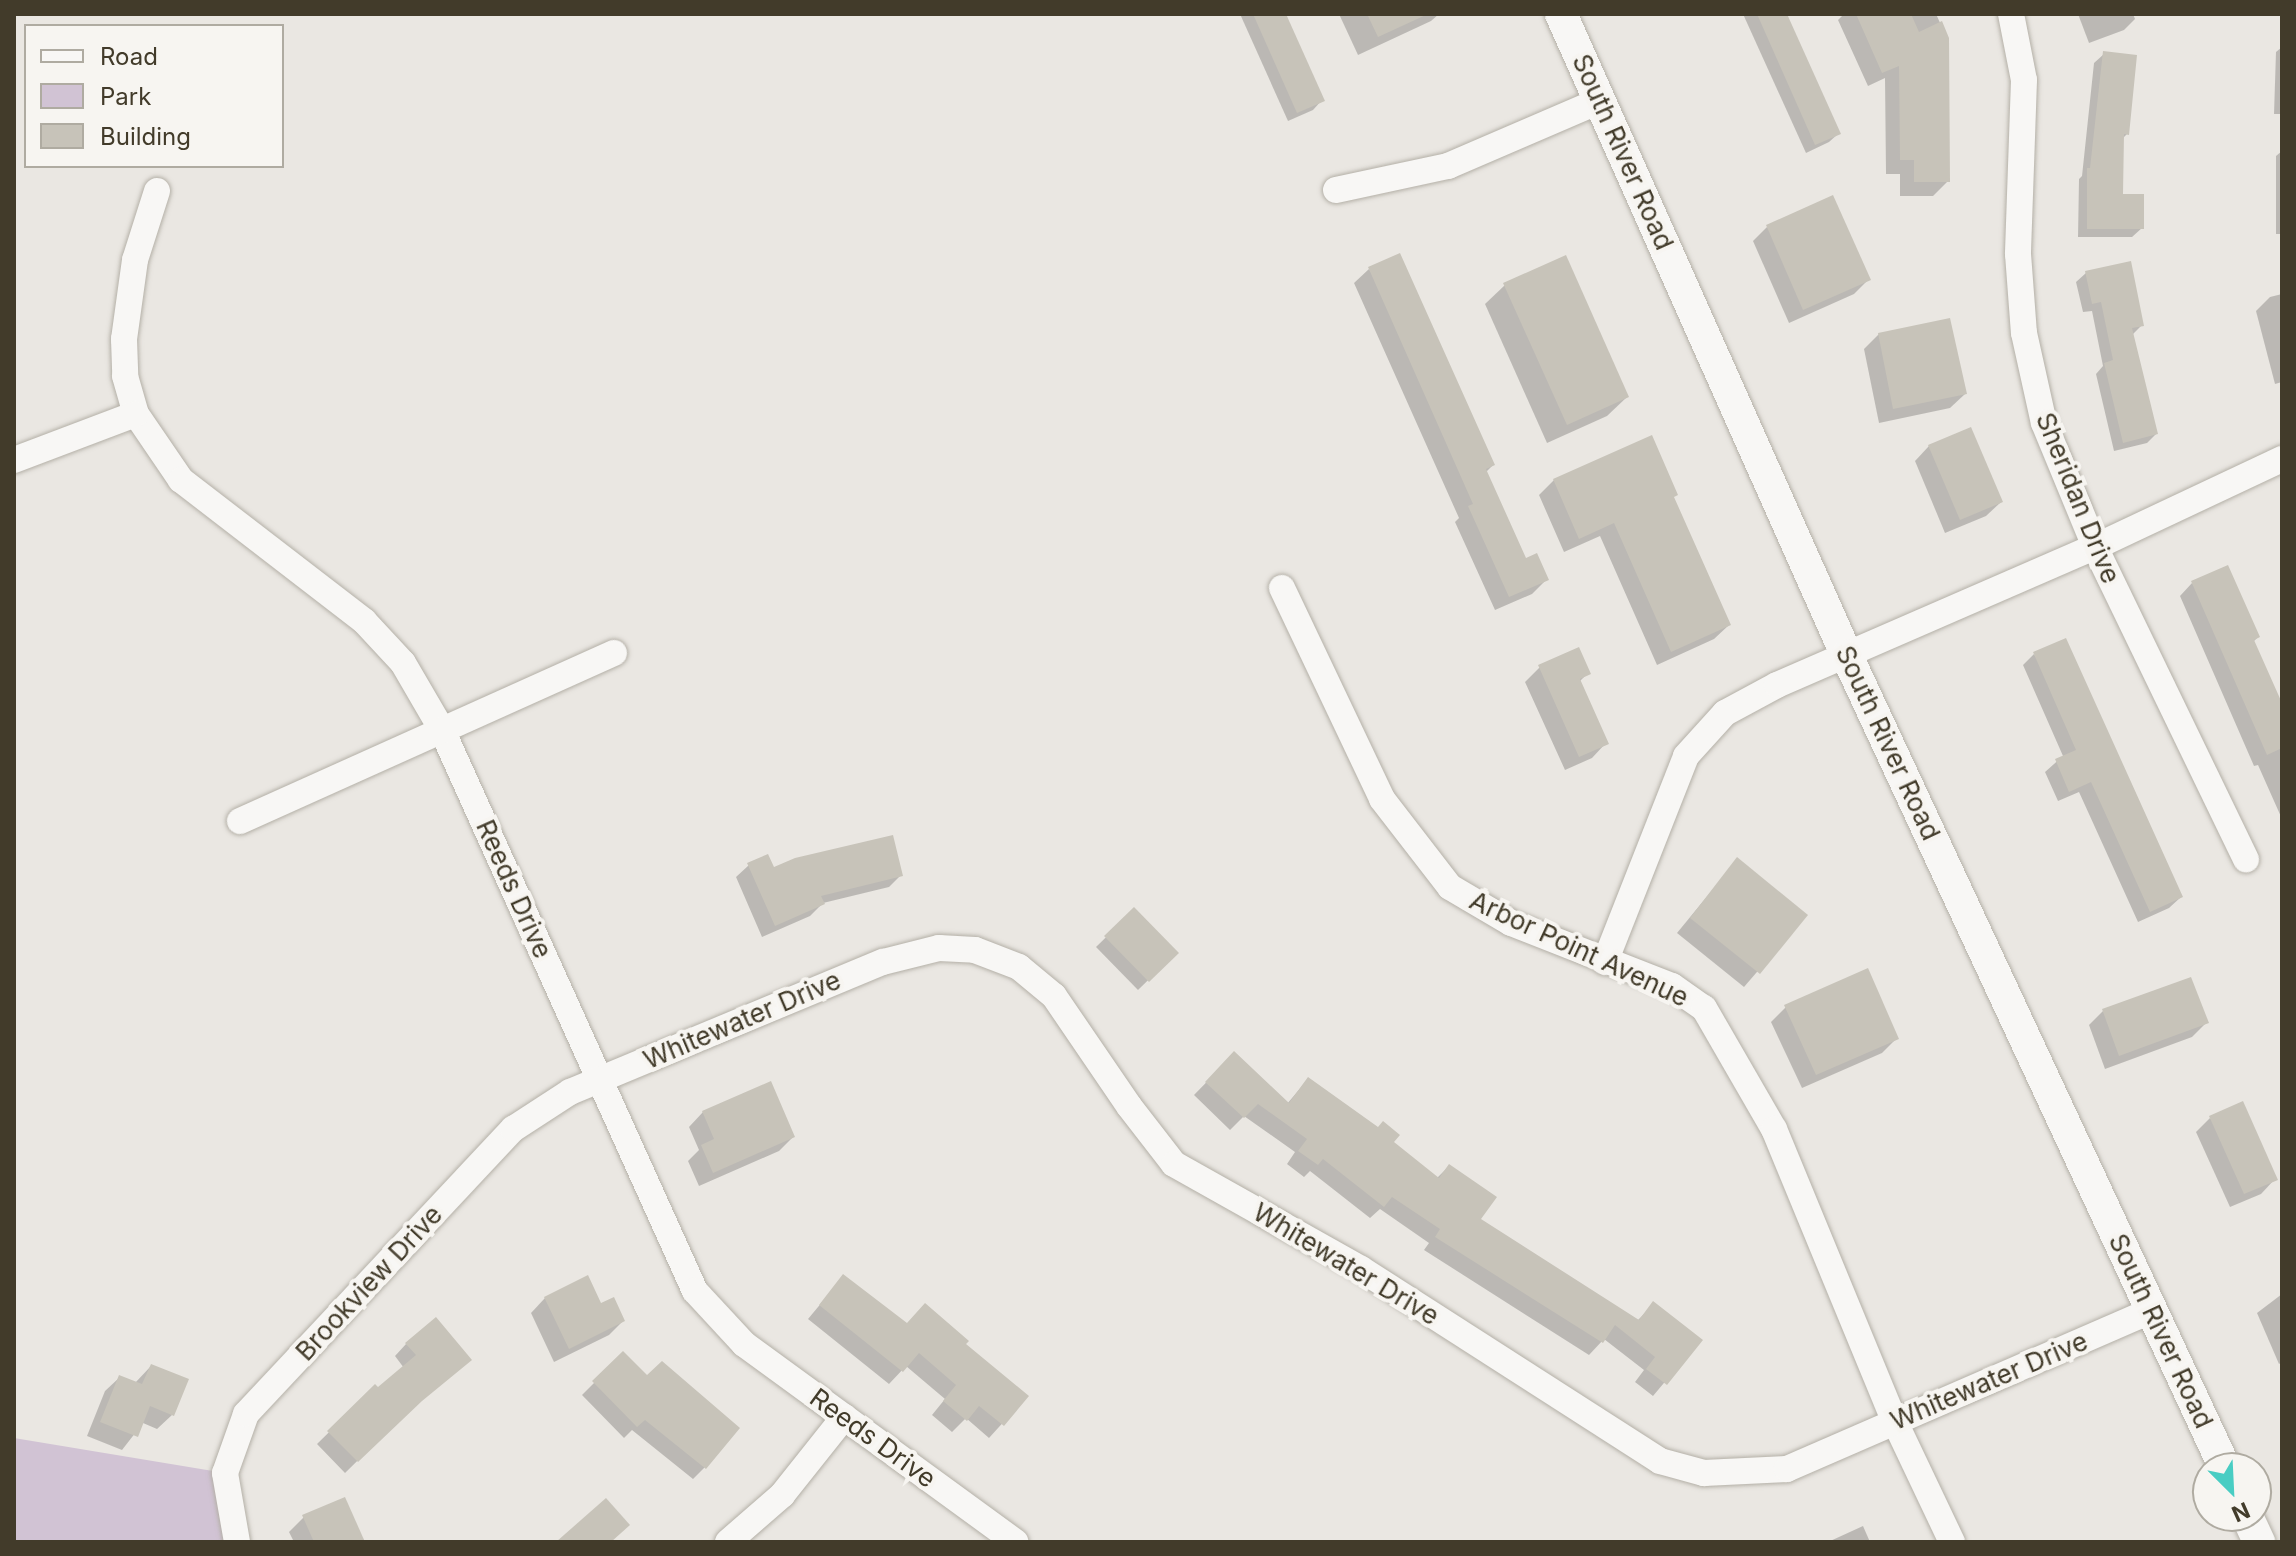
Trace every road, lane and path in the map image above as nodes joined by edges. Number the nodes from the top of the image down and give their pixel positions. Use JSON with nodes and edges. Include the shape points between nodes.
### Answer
{"nodes":[{"id":1,"x":1561,"y":14,"type":"edge"},
{"id":2,"x":2011,"y":14,"type":"edge"},
{"id":3,"x":1601,"y":100,"type":"junction"},
{"id":4,"x":1336,"y":190,"type":"dead end"},
{"id":5,"x":157,"y":191,"type":"dead end"},
{"id":6,"x":136,"y":414,"type":"junction"},
{"id":7,"x":2282,"y":459,"type":"edge"},
{"id":8,"x":14,"y":460,"type":"edge"},
{"id":9,"x":2095,"y":547,"type":"junction"},
{"id":10,"x":1282,"y":588,"type":"dead end"},
{"id":11,"x":614,"y":653,"type":"dead end"},
{"id":12,"x":1847,"y":656,"type":"junction"},
{"id":13,"x":442,"y":730,"type":"junction"},
{"id":14,"x":240,"y":821,"type":"dead end"},
{"id":15,"x":2246,"y":859,"type":"dead end"},
{"id":16,"x":1605,"y":962,"type":"junction"},
{"id":17,"x":600,"y":1079,"type":"junction"},
{"id":18,"x":2152,"y":1310,"type":"junction"},
{"id":19,"x":844,"y":1417,"type":"junction"},
{"id":20,"x":1895,"y":1422,"type":"junction"},
{"id":21,"x":2218,"y":1452,"type":"edge"},
{"id":22,"x":237,"y":1542,"type":"edge"},
{"id":23,"x":728,"y":1542,"type":"edge"},
{"id":24,"x":1016,"y":1542,"type":"edge"},
{"id":25,"x":1952,"y":1542,"type":"edge"}],
"edges":[{"from":1,"to":3,"type":"street","name":"South River Road"},
{"from":2,"to":9,"type":"street","name":"Sheridan Drive","via":[[2024,80],[2018,254],[2024,333],[2044,423]]},
{"from":3,"to":4,"type":"street","via":[[1448,166]]},
{"from":3,"to":12,"type":"street","name":"South River Road"},
{"from":5,"to":6,"type":"street","name":"Reeds Drive","via":[[128,299],[125,376]]},
{"from":6,"to":8,"type":"street"},
{"from":6,"to":13,"type":"street","name":"Reeds Drive","via":[[181,480],[364,621],[403,663]]},
{"from":7,"to":9,"type":"street"},
{"from":9,"to":12,"type":"street"},
{"from":9,"to":15,"type":"street","name":"Sheridan Drive"},
{"from":10,"to":16,"type":"street","name":"Arbor Point Avenue","via":[[1382,799],[1450,887],[1511,923]]},
{"from":11,"to":13,"type":"street"},
{"from":12,"to":16,"type":"street","via":[[1725,713],[1686,756]]},
{"from":12,"to":18,"type":"street","name":"South River Road"},
{"from":13,"to":14,"type":"street"},
{"from":13,"to":17,"type":"street","name":"Reeds Drive"},
{"from":16,"to":20,"type":"street","name":"Arbor Point Avenue","via":[[1672,986],[1704,1008],[1774,1129]]},
{"from":17,"to":19,"type":"street","name":"Reeds Drive","via":[[695,1291],[744,1344]]},
{"from":17,"to":20,"type":"street","name":"Whitewater Drive","via":[[883,962],[939,948],[975,950],[1019,967],[1054,996],[1174,1164],[1361,1269],[1660,1461],[1704,1473],[1787,1469]]},
{"from":17,"to":22,"type":"street","name":"Brookview Drive","via":[[513,1129],[246,1414],[225,1473]]},
{"from":18,"to":20,"type":"street","name":"Whitewater Drive"},
{"from":18,"to":21,"type":"street","name":"South River Road"},
{"from":19,"to":23,"type":"street","via":[[782,1495]]},
{"from":19,"to":24,"type":"street","name":"Reeds Drive"},
{"from":20,"to":25,"type":"street","name":"Arbor Point Avenue"}]}
